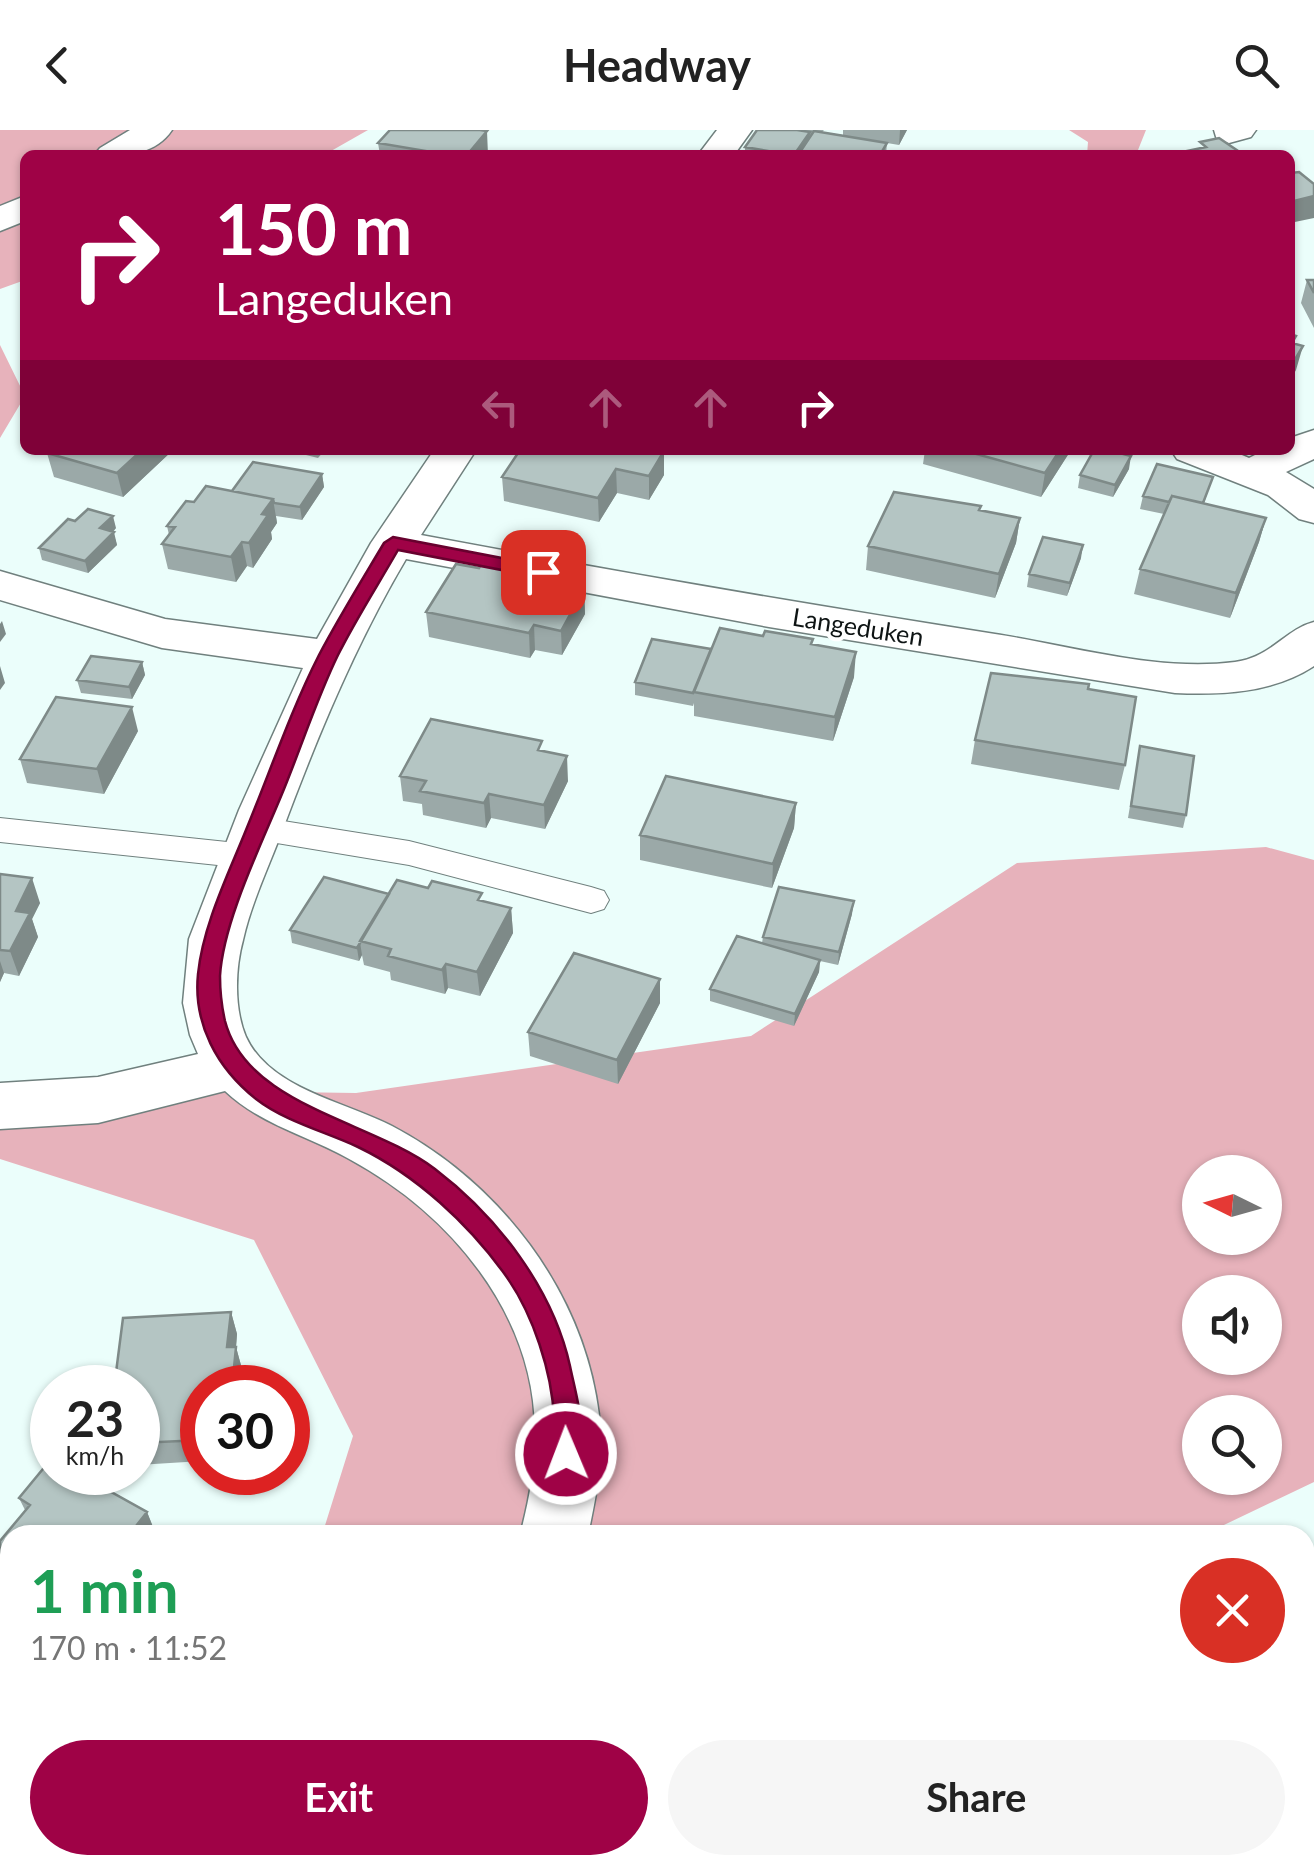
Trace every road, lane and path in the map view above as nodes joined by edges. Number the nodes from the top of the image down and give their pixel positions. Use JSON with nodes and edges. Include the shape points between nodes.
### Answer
{"nodes":[{"id":1,"x":156,"y":130,"type":"edge"},
{"id":2,"x":735,"y":130,"type":"edge"},
{"id":3,"x":121,"y":150,"type":"edge"},
{"id":4,"x":720,"y":150,"type":"edge"},
{"id":5,"x":452,"y":455,"type":"edge"},
{"id":6,"x":1206,"y":455,"type":"edge"},
{"id":7,"x":1288,"y":455,"type":"edge"},
{"id":8,"x":1254,"y":472,"type":"junction"},
{"id":9,"x":1314,"y":510,"type":"edge"},
{"id":10,"x":393,"y":543,"type":"junction"},
{"id":11,"x":0,"y":585,"type":"edge"},
{"id":12,"x":1314,"y":637,"type":"edge"},
{"id":13,"x":328,"y":656,"type":"junction"},
{"id":14,"x":0,"y":830,"type":"edge"},
{"id":15,"x":252,"y":842,"type":"junction"},
{"id":16,"x":591,"y":900,"type":"dead end"},
{"id":17,"x":235,"y":1067,"type":"junction"},
{"id":18,"x":0,"y":1106,"type":"edge"},
{"id":19,"x":556,"y":1525,"type":"edge"}],
"edges":[{"from":1,"to":3,"type":"street"},
{"from":2,"to":4,"type":"street"},
{"from":5,"to":10,"type":"street"},
{"from":6,"to":8,"type":"street"},
{"from":7,"to":8,"type":"street"},
{"from":8,"to":9,"type":"street"},
{"from":10,"to":12,"type":"street","name":"Langeduken","via":[[745,608],[1197,677],[1258,673],[1286,663]]},
{"from":10,"to":13,"type":"street"},
{"from":11,"to":13,"type":"street","via":[[162,633]]},
{"from":13,"to":15,"type":"street"},
{"from":14,"to":15,"type":"lane"},
{"from":15,"to":16,"type":"lane","via":[[409,853]]},
{"from":15,"to":17,"type":"street","via":[[209,976],[213,1018]]},
{"from":17,"to":18,"type":"street","via":[[98,1100]]},
{"from":17,"to":19,"type":"street","via":[[267,1095],[426,1176],[516,1270],[552,1343],[567,1416]]}]}
